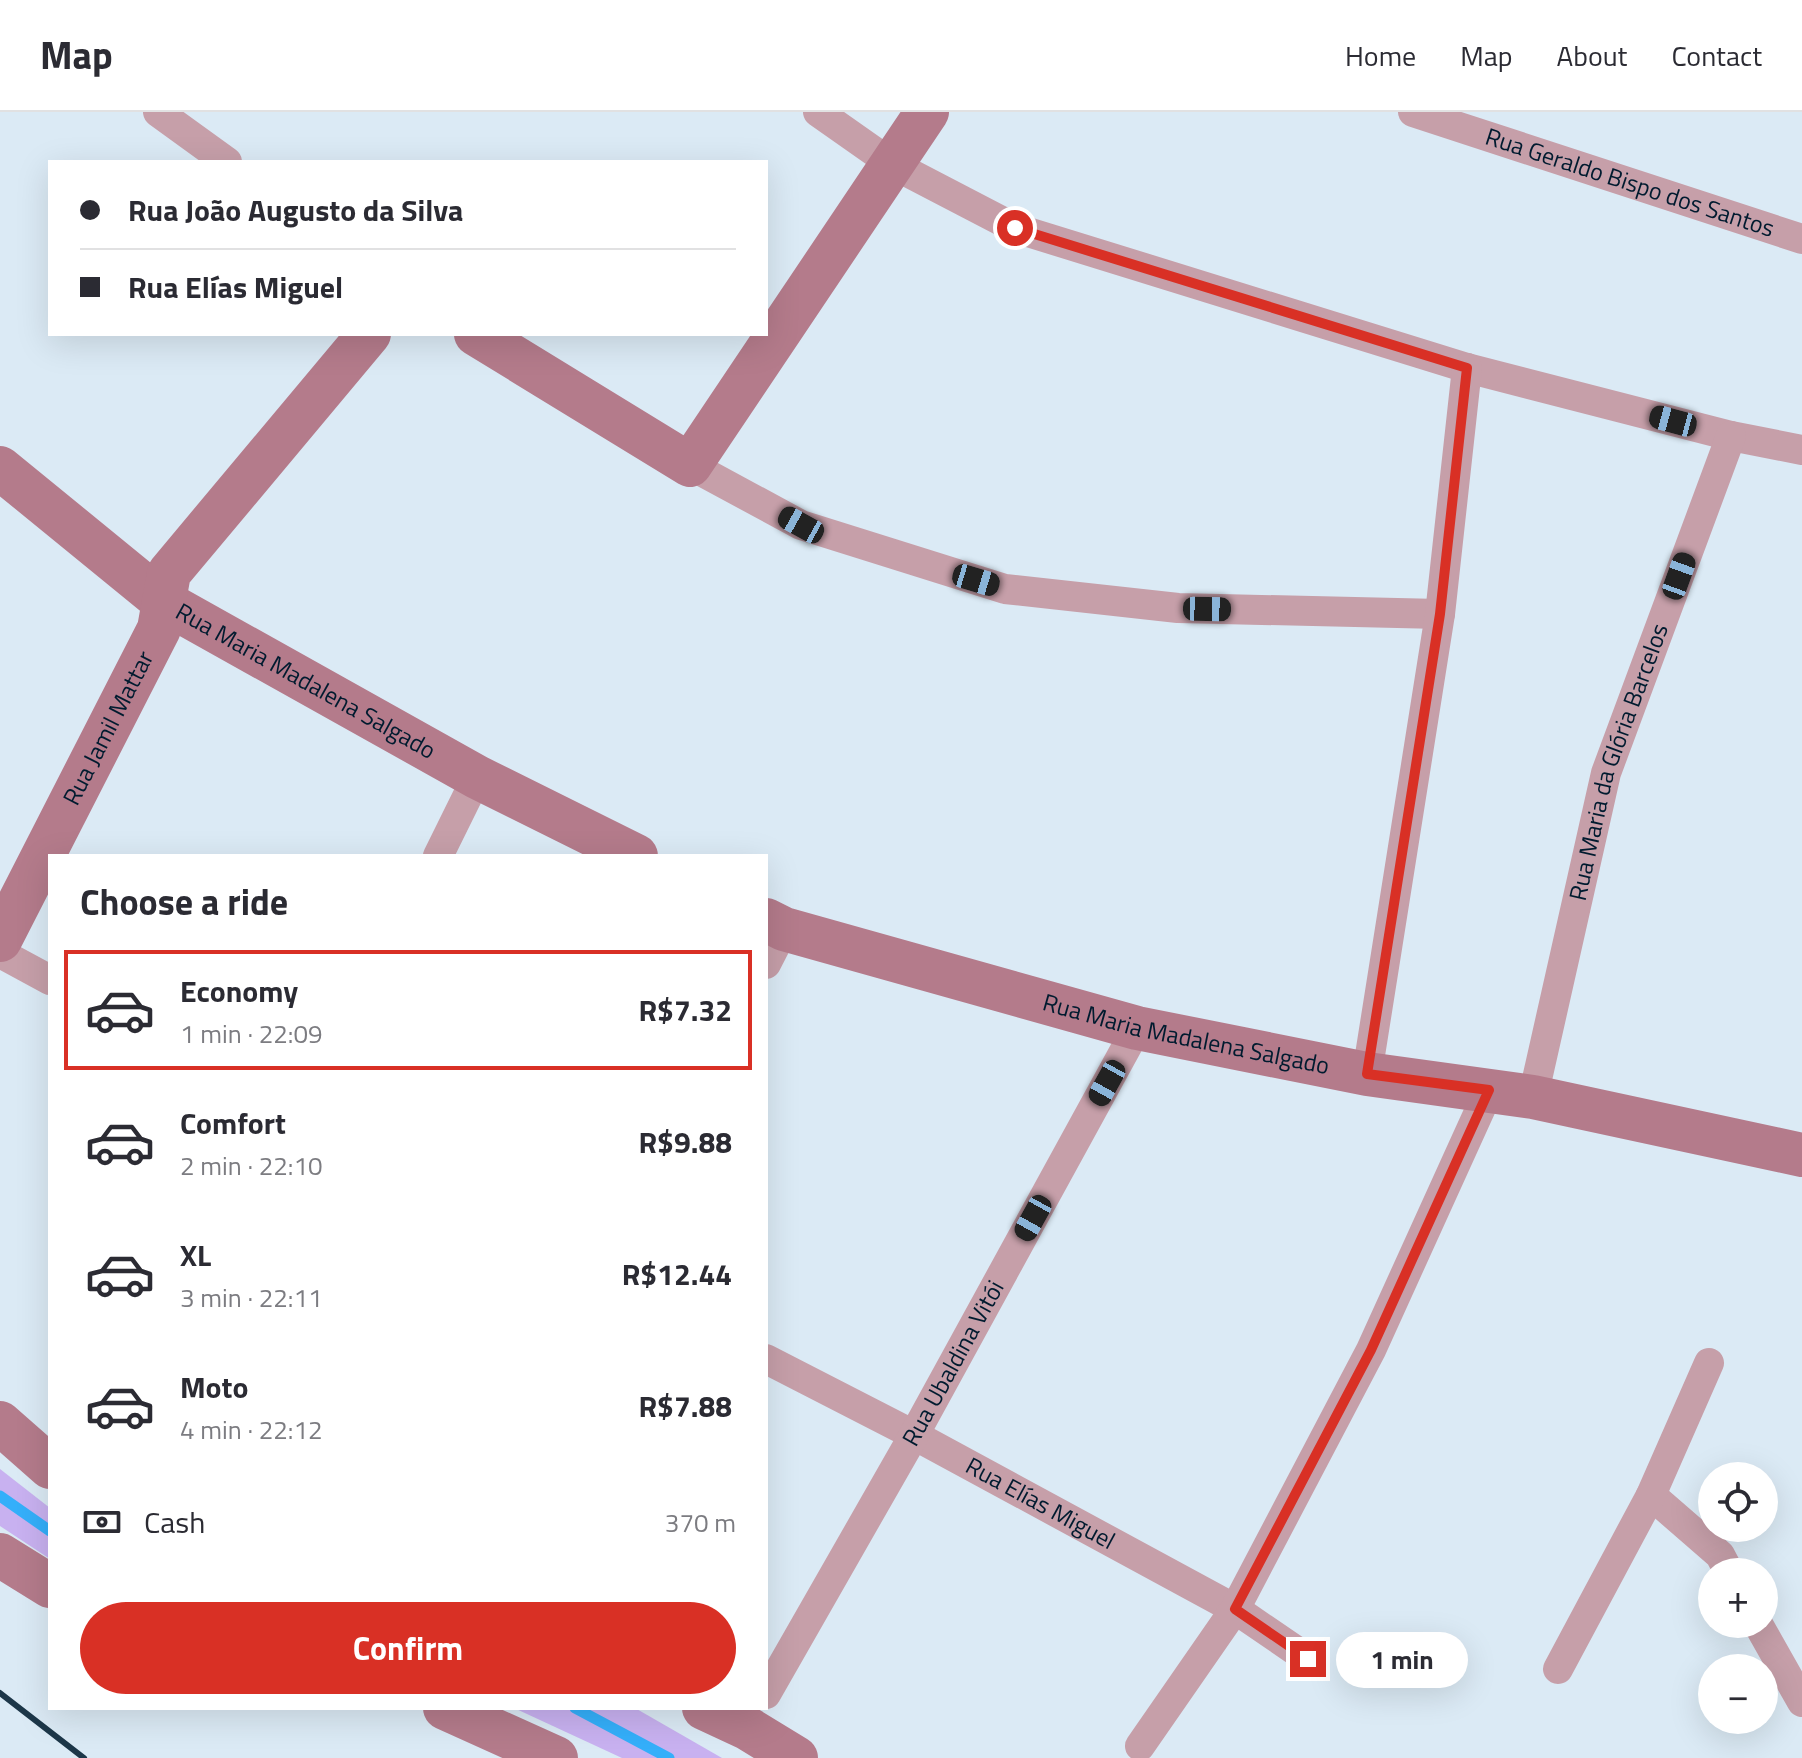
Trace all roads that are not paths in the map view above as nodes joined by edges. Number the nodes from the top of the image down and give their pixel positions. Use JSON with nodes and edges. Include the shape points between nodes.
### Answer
{"nodes":[{"id":1,"x":158,"y":112,"type":"edge"},
{"id":2,"x":818,"y":112,"type":"edge"},
{"id":3,"x":927,"y":112,"type":"edge"},
{"id":4,"x":1413,"y":112,"type":"edge"},
{"id":5,"x":224,"y":160,"type":"edge"},
{"id":6,"x":892,"y":164,"type":"junction"},
{"id":7,"x":1802,"y":239,"type":"edge"},
{"id":8,"x":367,"y":336,"type":"edge"},
{"id":9,"x":479,"y":336,"type":"edge"},
{"id":10,"x":1467,"y":368,"type":"junction"},
{"id":11,"x":1731,"y":436,"type":"junction"},
{"id":12,"x":1802,"y":450,"type":"edge"},
{"id":13,"x":690,"y":465,"type":"junction"},
{"id":14,"x":0,"y":468,"type":"edge"},
{"id":15,"x":164,"y":602,"type":"junction"},
{"id":16,"x":1440,"y":614,"type":"junction"},
{"id":17,"x":477,"y":777,"type":"junction"},
{"id":18,"x":439,"y":854,"type":"edge"},
{"id":19,"x":632,"y":854,"type":"edge"},
{"id":20,"x":772,"y":938,"type":"edge"},
{"id":21,"x":0,"y":940,"type":"edge"},
{"id":22,"x":0,"y":953,"type":"edge"},
{"id":23,"x":48,"y":979,"type":"edge"},
{"id":24,"x":1137,"y":1028,"type":"junction"},
{"id":25,"x":1367,"y":1074,"type":"junction"},
{"id":26,"x":1489,"y":1090,"type":"junction"},
{"id":27,"x":1533,"y":1097,"type":"junction"},
{"id":28,"x":1802,"y":1155,"type":"edge"},
{"id":29,"x":768,"y":1360,"type":"edge"},
{"id":30,"x":1709,"y":1363,"type":"dead end"},
{"id":31,"x":0,"y":1423,"type":"edge"},
{"id":32,"x":914,"y":1435,"type":"junction"},
{"id":33,"x":48,"y":1465,"type":"edge"},
{"id":34,"x":1651,"y":1495,"type":"junction"},
{"id":35,"x":0,"y":1555,"type":"edge"},
{"id":36,"x":1722,"y":1558,"type":"edge"},
{"id":37,"x":48,"y":1585,"type":"edge"},
{"id":38,"x":1235,"y":1609,"type":"junction"},
{"id":39,"x":1766,"y":1638,"type":"edge"},
{"id":40,"x":1308,"y":1659,"type":"dead end"},
{"id":41,"x":1558,"y":1669,"type":"dead end"},
{"id":42,"x":768,"y":1691,"type":"edge"},
{"id":43,"x":1802,"y":1702,"type":"edge"},
{"id":44,"x":449,"y":1710,"type":"edge"},
{"id":45,"x":757,"y":1710,"type":"edge"},
{"id":46,"x":1140,"y":1746,"type":"dead end"},
{"id":47,"x":556,"y":1758,"type":"edge"},
{"id":48,"x":796,"y":1758,"type":"edge"}],
"edges":[{"from":1,"to":5,"type":"street"},
{"from":2,"to":6,"type":"street"},
{"from":3,"to":6,"type":"street"},
{"from":4,"to":7,"type":"street","name":"Rua Geraldo Bispo dos Santos"},
{"from":6,"to":10,"type":"street","via":[[1015,228]]},
{"from":6,"to":13,"type":"street"},
{"from":8,"to":15,"type":"street","name":"Rua Jamil Mattar","via":[[169,573]]},
{"from":9,"to":13,"type":"street"},
{"from":10,"to":11,"type":"street"},
{"from":10,"to":16,"type":"street"},
{"from":11,"to":12,"type":"street"},
{"from":11,"to":27,"type":"street","name":"Rua Maria da Glória Barcelos","via":[[1606,773]]},
{"from":13,"to":16,"type":"street","via":[[801,525],[1005,589],[1178,608]]},
{"from":14,"to":15,"type":"street","name":"Rua Maria Madalena Salgado"},
{"from":15,"to":17,"type":"street","name":"Rua Maria Madalena Salgado"},
{"from":15,"to":21,"type":"street","name":"Rua Jamil Mattar","via":[[159,629]]},
{"from":16,"to":25,"type":"street"},
{"from":17,"to":18,"type":"street"},
{"from":17,"to":19,"type":"street","name":"Rua Maria Madalena Salgado"},
{"from":20,"to":24,"type":"street","name":"Rua Maria Madalena Salgado"},
{"from":22,"to":23,"type":"street"},
{"from":24,"to":25,"type":"street","name":"Rua Maria Madalena Salgado"},
{"from":24,"to":32,"type":"street","name":"Rua Ubaldina Vitói"},
{"from":25,"to":26,"type":"street","name":"Rua Maria Madalena Salgado"},
{"from":26,"to":27,"type":"street","name":"Rua Maria Madalena Salgado"},
{"from":26,"to":38,"type":"street","via":[[1371,1350]]},
{"from":27,"to":28,"type":"street","name":"Rua Maria Madalena Salgado"},
{"from":29,"to":32,"type":"street","name":"Rua Elías Miguel"},
{"from":30,"to":34,"type":"street"},
{"from":31,"to":33,"type":"street"},
{"from":32,"to":38,"type":"street","name":"Rua Elías Miguel"},
{"from":32,"to":42,"type":"street","name":"Rua Ubaldina Vitói"},
{"from":34,"to":36,"type":"street"},
{"from":34,"to":41,"type":"street"},
{"from":35,"to":37,"type":"street"},
{"from":38,"to":40,"type":"street","name":"Rua Elías Miguel"},
{"from":38,"to":46,"type":"street"},
{"from":39,"to":43,"type":"street"},
{"from":44,"to":47,"type":"street"},
{"from":45,"to":48,"type":"street"}]}
